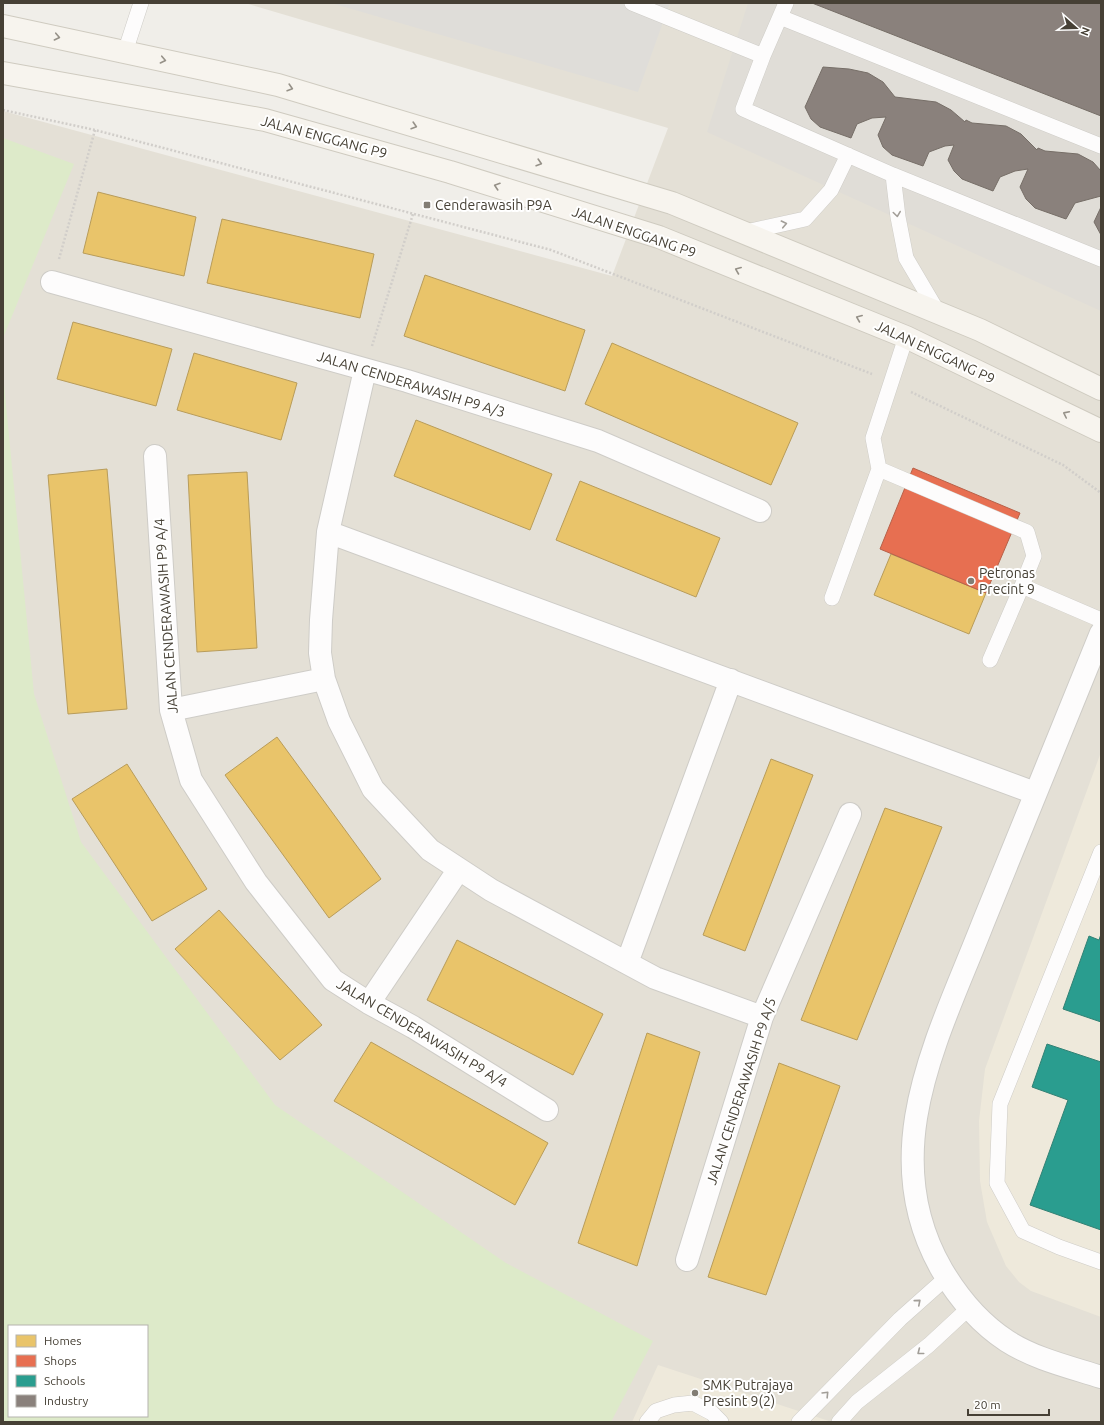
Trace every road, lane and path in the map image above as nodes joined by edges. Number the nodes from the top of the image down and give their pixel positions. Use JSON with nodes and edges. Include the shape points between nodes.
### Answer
{"nodes":[{"id":1,"x":141,"y":3,"type":"edge"},
{"id":2,"x":632,"y":3,"type":"edge"},
{"id":3,"x":783,"y":10,"type":"edge"},
{"id":4,"x":8,"y":24,"type":"edge"},
{"id":5,"x":125,"y":52,"type":"junction"},
{"id":6,"x":763,"y":56,"type":"junction"},
{"id":7,"x":3,"y":73,"type":"edge"},
{"id":8,"x":3,"y":110,"type":"edge"},
{"id":9,"x":95,"y":130,"type":"junction"},
{"id":10,"x":1101,"y":146,"type":"edge"},
{"id":11,"x":848,"y":155,"type":"junction"},
{"id":12,"x":892,"y":175,"type":"junction"},
{"id":13,"x":413,"y":214,"type":"junction"},
{"id":14,"x":746,"y":232,"type":"junction"},
{"id":15,"x":1101,"y":259,"type":"edge"},
{"id":16,"x":52,"y":282,"type":"joint"},
{"id":17,"x":939,"y":314,"type":"junction"},
{"id":18,"x":906,"y":338,"type":"junction"},
{"id":19,"x":365,"y":370,"type":"junction"},
{"id":20,"x":891,"y":382,"type":"junction"},
{"id":21,"x":1101,"y":389,"type":"edge"},
{"id":22,"x":1099,"y":433,"type":"edge"},
{"id":23,"x":155,"y":456,"type":"dead end"},
{"id":24,"x":879,"y":469,"type":"junction"},
{"id":25,"x":1101,"y":493,"type":"edge"},
{"id":26,"x":760,"y":511,"type":"dead end"},
{"id":27,"x":328,"y":532,"type":"junction"},
{"id":28,"x":1022,"y":586,"type":"junction"},
{"id":29,"x":832,"y":598,"type":"dead end"},
{"id":30,"x":1101,"y":620,"type":"edge"},
{"id":31,"x":1101,"y":633,"type":"edge"},
{"id":32,"x":990,"y":660,"type":"dead end"},
{"id":33,"x":324,"y":679,"type":"junction"},
{"id":34,"x":731,"y":680,"type":"junction"},
{"id":35,"x":171,"y":710,"type":"junction"},
{"id":36,"x":1035,"y":793,"type":"junction"},
{"id":37,"x":850,"y":814,"type":"dead end"},
{"id":38,"x":1101,"y":852,"type":"edge"},
{"id":39,"x":459,"y":869,"type":"junction"},
{"id":40,"x":627,"y":963,"type":"junction"},
{"id":41,"x":369,"y":1003,"type":"junction"},
{"id":42,"x":762,"y":1017,"type":"junction"},
{"id":43,"x":547,"y":1110,"type":"dead end"},
{"id":44,"x":687,"y":1260,"type":"dead end"},
{"id":45,"x":1101,"y":1262,"type":"edge"},
{"id":46,"x":946,"y":1278,"type":"junction"},
{"id":47,"x":970,"y":1307,"type":"junction"},
{"id":48,"x":1101,"y":1377,"type":"edge"},
{"id":49,"x":647,"y":1422,"type":"edge"},
{"id":50,"x":721,"y":1422,"type":"edge"},
{"id":51,"x":799,"y":1422,"type":"edge"},
{"id":52,"x":839,"y":1422,"type":"edge"}],
"edges":[{"from":1,"to":5,"type":"lane"},
{"from":2,"to":6,"type":"lane"},
{"from":3,"to":6,"type":"lane"},
{"from":3,"to":10,"type":"lane"},
{"from":4,"to":5,"type":"main road","one_way":true},
{"from":5,"to":14,"type":"main road","one_way":true,"via":[[278,85],[672,203]]},
{"from":6,"to":11,"type":"lane","via":[[743,110]]},
{"from":18,"to":7,"type":"main road","name":"JALAN ENGGANG P9","one_way":true,"via":[[659,237],[450,172],[265,120]]},
{"from":8,"to":9,"type":"path"},
{"from":9,"to":13,"type":"path"},
{"from":9,"to":16,"type":"path"},
{"from":11,"to":12,"type":"lane"},
{"from":14,"to":11,"type":"lane","one_way":true,"via":[[805,219],[831,190]]},
{"from":12,"to":15,"type":"lane"},
{"from":12,"to":17,"type":"lane","one_way":true,"via":[[906,258]]},
{"from":13,"to":19,"type":"path"},
{"from":13,"to":20,"type":"path","via":[[551,250]]},
{"from":14,"to":17,"type":"main road"},
{"from":16,"to":19,"type":"street","name":"JALAN CENDERAWASIH P9 A/3"},
{"from":17,"to":21,"type":"main road","via":[[980,330]]},
{"from":18,"to":20,"type":"lane"},
{"from":22,"to":18,"type":"main road","name":"JALAN ENGGANG P9","one_way":true},
{"from":19,"to":26,"type":"street","name":"JALAN CENDERAWASIH P9 A/3","via":[[598,441]]},
{"from":19,"to":27,"type":"street"},
{"from":20,"to":24,"type":"lane","via":[[874,438]]},
{"from":20,"to":25,"type":"path","via":[[1063,465]]},
{"from":23,"to":35,"type":"street","name":"JALAN CENDERAWASIH P9 A/4"},
{"from":24,"to":28,"type":"lane","via":[[1027,532],[1034,556]]},
{"from":24,"to":29,"type":"lane"},
{"from":27,"to":33,"type":"street","via":[[320,653]]},
{"from":27,"to":34,"type":"street"},
{"from":28,"to":30,"type":"lane"},
{"from":28,"to":32,"type":"lane"},
{"from":31,"to":36,"type":"street"},
{"from":33,"to":35,"type":"street"},
{"from":33,"to":39,"type":"street","via":[[339,721],[373,788],[430,850]]},
{"from":34,"to":36,"type":"street"},
{"from":34,"to":40,"type":"street"},
{"from":35,"to":41,"type":"street","name":"JALAN CENDERAWASIH P9 A/4","via":[[191,780],[256,882],[333,980]]},
{"from":36,"to":46,"type":"street","via":[[937,1040],[918,1101],[912,1143],[913,1188],[919,1219],[930,1250]]},
{"from":37,"to":42,"type":"street","name":"JALAN CENDERAWASIH P9 A/5"},
{"from":38,"to":45,"type":"lane","via":[[1000,1104],[997,1183],[1023,1231]]},
{"from":39,"to":40,"type":"street","via":[[491,890]]},
{"from":39,"to":41,"type":"street"},
{"from":40,"to":42,"type":"street","via":[[655,978]]},
{"from":41,"to":43,"type":"street","name":"JALAN CENDERAWASIH P9 A/4","via":[[413,1027]]},
{"from":42,"to":44,"type":"street","name":"JALAN CENDERAWASIH P9 A/5"},
{"from":46,"to":47,"type":"street"},
{"from":51,"to":46,"type":"lane","one_way":true,"via":[[900,1319]]},
{"from":47,"to":48,"type":"street","via":[[993,1331],[1008,1342],[1032,1354]]},
{"from":47,"to":52,"type":"lane","one_way":true,"via":[[929,1345],[857,1402]]},
{"from":49,"to":50,"type":"lane","via":[[656,1411],[674,1405],[693,1403],[712,1412]]}]}
